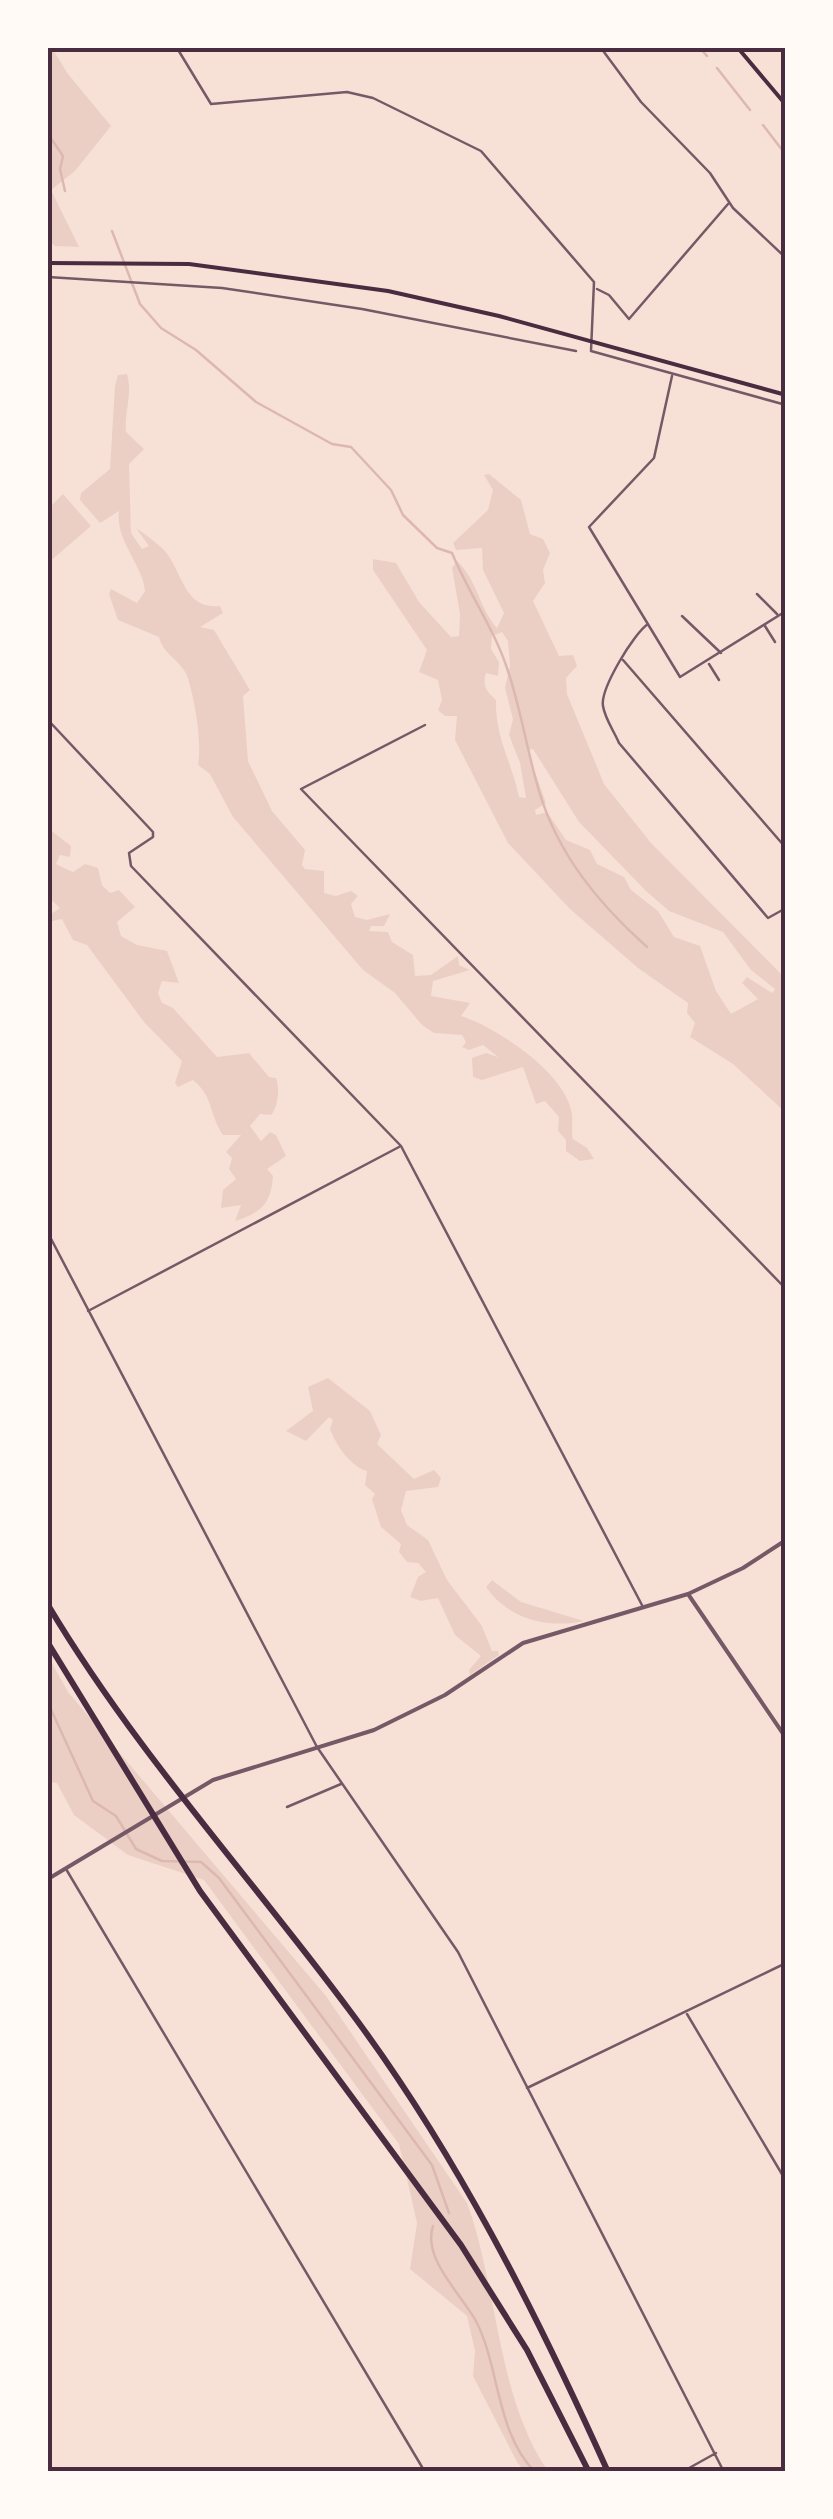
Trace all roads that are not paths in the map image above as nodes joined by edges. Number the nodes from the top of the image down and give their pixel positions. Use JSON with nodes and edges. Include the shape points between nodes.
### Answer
{"nodes":[{"id":1,"x":177,"y":48,"type":"edge"},
{"id":2,"x":601,"y":48,"type":"edge"},
{"id":3,"x":738,"y":48,"type":"edge"},
{"id":4,"x":786,"y":105,"type":"edge"},
{"id":5,"x":729,"y":203,"type":"junction"},
{"id":6,"x":786,"y":258,"type":"edge"},
{"id":7,"x":48,"y":263,"type":"edge"},
{"id":8,"x":48,"y":279,"type":"edge"},
{"id":9,"x":596,"y":288,"type":"junction"},
{"id":10,"x":591,"y":342,"type":"junction"},
{"id":11,"x":576,"y":351,"type":"dead end"},
{"id":12,"x":672,"y":376,"type":"junction"},
{"id":13,"x":786,"y":394,"type":"edge"},
{"id":14,"x":786,"y":405,"type":"edge"},
{"id":15,"x":758,"y":594,"type":"dead end"},
{"id":16,"x":786,"y":611,"type":"edge"},
{"id":17,"x":779,"y":615,"type":"junction"},
{"id":18,"x":682,"y":616,"type":"dead end"},
{"id":19,"x":648,"y":624,"type":"junction"},
{"id":20,"x":764,"y":625,"type":"junction"},
{"id":21,"x":775,"y":642,"type":"dead end"},
{"id":22,"x":722,"y":654,"type":"junction"},
{"id":23,"x":622,"y":659,"type":"junction"},
{"id":24,"x":708,"y":663,"type":"junction"},
{"id":25,"x":719,"y":680,"type":"dead end"},
{"id":26,"x":48,"y":720,"type":"edge"},
{"id":27,"x":424,"y":725,"type":"dead end"},
{"id":28,"x":786,"y":848,"type":"edge"},
{"id":29,"x":786,"y":908,"type":"edge"},
{"id":30,"x":401,"y":1146,"type":"junction"},
{"id":31,"x":48,"y":1233,"type":"edge"},
{"id":32,"x":786,"y":1288,"type":"edge"},
{"id":33,"x":88,"y":1311,"type":"junction"},
{"id":34,"x":786,"y":1540,"type":"edge"},
{"id":35,"x":688,"y":1594,"type":"junction"},
{"id":36,"x":48,"y":1606,"type":"edge"},
{"id":37,"x":643,"y":1607,"type":"junction"},
{"id":38,"x":48,"y":1643,"type":"edge"},
{"id":39,"x":786,"y":1738,"type":"edge"},
{"id":40,"x":317,"y":1747,"type":"junction"},
{"id":41,"x":342,"y":1784,"type":"junction"},
{"id":42,"x":288,"y":1807,"type":"dead end"},
{"id":43,"x":65,"y":1868,"type":"junction"},
{"id":44,"x":48,"y":1869,"type":"edge"},
{"id":45,"x":50,"y":1877,"type":"edge"},
{"id":46,"x":786,"y":1963,"type":"edge"},
{"id":47,"x":686,"y":2012,"type":"junction"},
{"id":48,"x":527,"y":2088,"type":"junction"},
{"id":49,"x":786,"y":2180,"type":"edge"},
{"id":50,"x":716,"y":2454,"type":"junction"},
{"id":51,"x":426,"y":2472,"type":"edge"},
{"id":52,"x":589,"y":2472,"type":"edge"},
{"id":53,"x":608,"y":2472,"type":"edge"},
{"id":54,"x":682,"y":2472,"type":"edge"},
{"id":55,"x":724,"y":2472,"type":"edge"}],
"edges":[{"from":1,"to":9,"type":"street","via":[[211,104],[358,93],[475,146]]},
{"from":2,"to":5,"type":"street"},
{"from":3,"to":4,"type":"main road"},
{"from":5,"to":6,"type":"street"},
{"from":5,"to":9,"type":"street","via":[[629,319]]},
{"from":7,"to":10,"type":"main road","via":[[189,264],[380,290]]},
{"from":8,"to":11,"type":"street","via":[[222,288]]},
{"from":9,"to":10,"type":"street"},
{"from":10,"to":12,"type":"street","via":[[592,352]]},
{"from":10,"to":13,"type":"main road"},
{"from":12,"to":14,"type":"street"},
{"from":12,"to":19,"type":"street","via":[[654,458],[588,525]]},
{"from":15,"to":17,"type":"street"},
{"from":16,"to":17,"type":"street"},
{"from":17,"to":20,"type":"street"},
{"from":18,"to":22,"type":"street"},
{"from":19,"to":23,"type":"street"},
{"from":19,"to":24,"type":"street","via":[[681,678]]},
{"from":20,"to":21,"type":"street"},
{"from":20,"to":22,"type":"street"},
{"from":22,"to":24,"type":"street"},
{"from":23,"to":28,"type":"street"},
{"from":23,"to":29,"type":"street","via":[[603,702],[624,749],[768,918]]},
{"from":24,"to":25,"type":"street"},
{"from":26,"to":30,"type":"street","via":[[154,832],[128,853],[130,864]]},
{"from":27,"to":32,"type":"street","via":[[301,789]]},
{"from":30,"to":33,"type":"street"},
{"from":30,"to":37,"type":"street"},
{"from":31,"to":33,"type":"street"},
{"from":33,"to":40,"type":"street"},
{"from":34,"to":35,"type":"street"},
{"from":35,"to":37,"type":"street"},
{"from":35,"to":39,"type":"street"},
{"from":36,"to":53,"type":"highway","via":[[132,1734],[351,2012],[436,2138],[538,2323]]},
{"from":37,"to":40,"type":"street","via":[[523,1644],[421,1708]]},
{"from":38,"to":52,"type":"highway","via":[[187,1870],[461,2245],[527,2350]]},
{"from":40,"to":41,"type":"street"},
{"from":40,"to":43,"type":"street","via":[[211,1780]]},
{"from":41,"to":42,"type":"street"},
{"from":41,"to":48,"type":"street","via":[[447,1932]]},
{"from":43,"to":45,"type":"street"},
{"from":43,"to":51,"type":"street"},
{"from":44,"to":45,"type":"street"},
{"from":46,"to":47,"type":"street"},
{"from":47,"to":48,"type":"street"},
{"from":47,"to":49,"type":"street"},
{"from":48,"to":50,"type":"street"},
{"from":50,"to":54,"type":"street"},
{"from":50,"to":55,"type":"street"}]}
